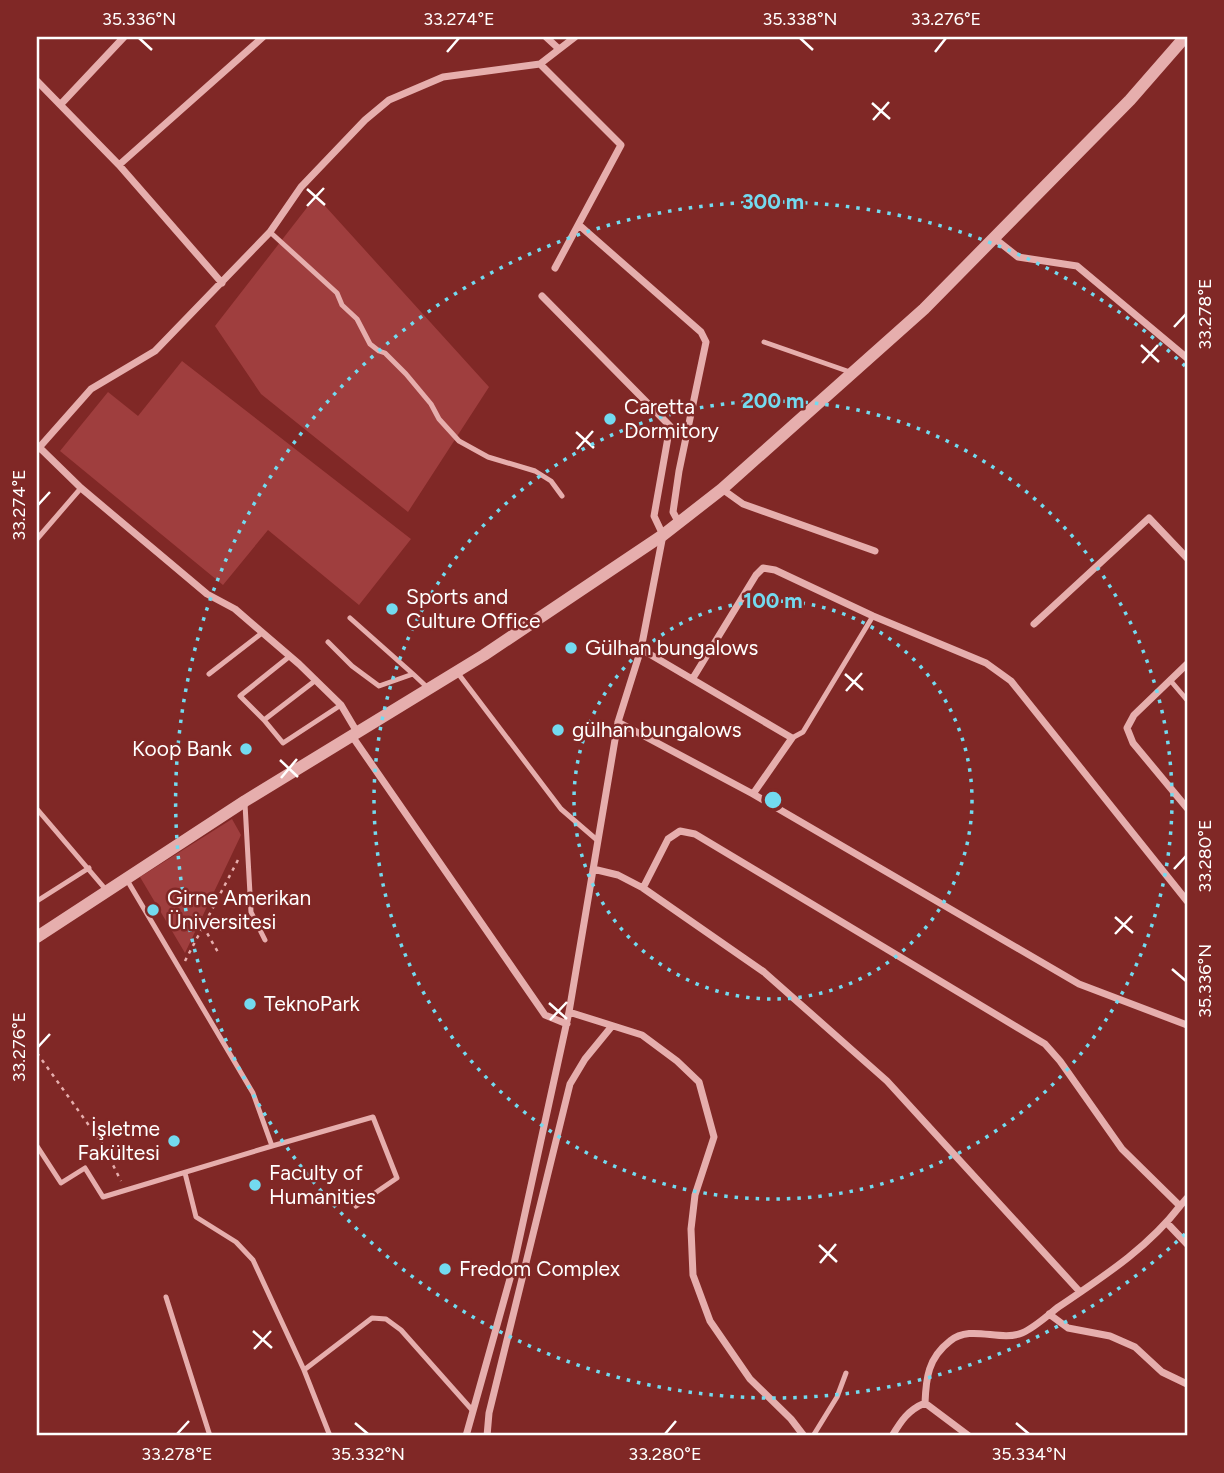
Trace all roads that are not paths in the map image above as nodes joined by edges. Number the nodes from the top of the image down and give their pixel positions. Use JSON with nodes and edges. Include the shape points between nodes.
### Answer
{"nodes":[{"id":1,"x":124,"y":37,"type":"edge"},
{"id":2,"x":263,"y":37,"type":"edge"},
{"id":3,"x":547,"y":37,"type":"edge"},
{"id":4,"x":575,"y":37,"type":"edge"},
{"id":5,"x":1185,"y":37,"type":"edge"},
{"id":6,"x":559,"y":49,"type":"junction"},
{"id":7,"x":540,"y":64,"type":"junction"},
{"id":8,"x":37,"y":81,"type":"edge"},
{"id":9,"x":61,"y":104,"type":"junction"},
{"id":10,"x":119,"y":165,"type":"junction"},
{"id":11,"x":579,"y":225,"type":"junction"},
{"id":12,"x":270,"y":232,"type":"junction"},
{"id":13,"x":994,"y":238,"type":"junction"},
{"id":14,"x":555,"y":268,"type":"dead end"},
{"id":15,"x":222,"y":283,"type":"junction"},
{"id":16,"x":542,"y":296,"type":"dead end"},
{"id":17,"x":764,"y":342,"type":"dead end"},
{"id":18,"x":1187,"y":358,"type":"edge"},
{"id":19,"x":853,"y":373,"type":"junction"},
{"id":20,"x":38,"y":449,"type":"edge"},
{"id":21,"x":81,"y":488,"type":"junction"},
{"id":22,"x":722,"y":489,"type":"junction"},
{"id":23,"x":562,"y":496,"type":"dead end"},
{"id":24,"x":679,"y":523,"type":"junction"},
{"id":25,"x":663,"y":535,"type":"junction"},
{"id":26,"x":37,"y":539,"type":"edge"},
{"id":27,"x":875,"y":551,"type":"dead end"},
{"id":28,"x":1187,"y":558,"type":"edge"},
{"id":29,"x":873,"y":616,"type":"junction"},
{"id":30,"x":350,"y":618,"type":"dead end"},
{"id":31,"x":1034,"y":624,"type":"dead end"},
{"id":32,"x":262,"y":633,"type":"junction"},
{"id":33,"x":328,"y":642,"type":"dead end"},
{"id":34,"x":641,"y":649,"type":"junction"},
{"id":35,"x":290,"y":656,"type":"junction"},
{"id":36,"x":1187,"y":664,"type":"edge"},
{"id":37,"x":457,"y":672,"type":"junction"},
{"id":38,"x":209,"y":674,"type":"dead end"},
{"id":39,"x":413,"y":674,"type":"junction"},
{"id":40,"x":693,"y":678,"type":"junction"},
{"id":41,"x":316,"y":680,"type":"junction"},
{"id":42,"x":1170,"y":680,"type":"junction"},
{"id":43,"x":429,"y":689,"type":"junction"},
{"id":44,"x":1187,"y":700,"type":"edge"},
{"id":45,"x":341,"y":705,"type":"junction"},
{"id":46,"x":264,"y":720,"type":"junction"},
{"id":47,"x":618,"y":722,"type":"junction"},
{"id":48,"x":354,"y":733,"type":"junction"},
{"id":49,"x":792,"y":738,"type":"junction"},
{"id":50,"x":753,"y":794,"type":"junction"},
{"id":51,"x":246,"y":801,"type":"junction"},
{"id":52,"x":37,"y":808,"type":"edge"},
{"id":53,"x":1187,"y":808,"type":"edge"},
{"id":54,"x":597,"y":840,"type":"junction"},
{"id":55,"x":89,"y":868,"type":"junction"},
{"id":56,"x":593,"y":869,"type":"junction"},
{"id":57,"x":127,"y":880,"type":"junction"},
{"id":58,"x":643,"y":888,"type":"junction"},
{"id":59,"x":107,"y":891,"type":"junction"},
{"id":60,"x":37,"y":901,"type":"edge"},
{"id":61,"x":1187,"y":901,"type":"edge"},
{"id":62,"x":37,"y":937,"type":"edge"},
{"id":63,"x":265,"y":940,"type":"dead end"},
{"id":64,"x":569,"y":1012,"type":"junction"},
{"id":65,"x":567,"y":1024,"type":"junction"},
{"id":66,"x":1187,"y":1025,"type":"edge"},
{"id":67,"x":612,"y":1026,"type":"junction"},
{"id":68,"x":37,"y":1146,"type":"edge"},
{"id":69,"x":272,"y":1146,"type":"junction"},
{"id":70,"x":185,"y":1173,"type":"junction"},
{"id":71,"x":1187,"y":1198,"type":"edge"},
{"id":72,"x":356,"y":1206,"type":"dead end"},
{"id":73,"x":1180,"y":1206,"type":"junction"},
{"id":74,"x":1167,"y":1223,"type":"junction"},
{"id":75,"x":1187,"y":1244,"type":"edge"},
{"id":76,"x":1080,"y":1292,"type":"junction"},
{"id":77,"x":166,"y":1297,"type":"dead end"},
{"id":78,"x":1049,"y":1314,"type":"junction"},
{"id":79,"x":304,"y":1370,"type":"junction"},
{"id":80,"x":846,"y":1373,"type":"dead end"},
{"id":81,"x":1187,"y":1384,"type":"edge"},
{"id":82,"x":925,"y":1403,"type":"junction"},
{"id":83,"x":473,"y":1411,"type":"junction"},
{"id":84,"x":210,"y":1436,"type":"edge"},
{"id":85,"x":330,"y":1436,"type":"edge"},
{"id":86,"x":466,"y":1436,"type":"edge"},
{"id":87,"x":487,"y":1436,"type":"edge"},
{"id":88,"x":804,"y":1436,"type":"edge"},
{"id":89,"x":813,"y":1436,"type":"edge"},
{"id":90,"x":892,"y":1436,"type":"edge"},
{"id":91,"x":970,"y":1436,"type":"edge"}],
"edges":[{"from":1,"to":9,"type":"street"},
{"from":2,"to":10,"type":"street"},
{"from":3,"to":6,"type":"street"},
{"from":4,"to":6,"type":"street"},
{"from":5,"to":13,"type":"street","via":[[1130,100]]},
{"from":6,"to":7,"type":"street"},
{"from":7,"to":11,"type":"street","via":[[621,145]]},
{"from":7,"to":12,"type":"street","via":[[443,77],[389,100],[301,187]]},
{"from":8,"to":9,"type":"street"},
{"from":9,"to":10,"type":"street"},
{"from":10,"to":15,"type":"street"},
{"from":11,"to":14,"type":"street"},
{"from":11,"to":24,"type":"street","via":[[701,332],[706,342],[679,471],[673,512]]},
{"from":12,"to":15,"type":"street"},
{"from":12,"to":23,"type":"lane","via":[[337,293],[370,344],[406,374],[459,441],[488,457],[535,471],[551,481]]},
{"from":13,"to":18,"type":"street","via":[[1018,257],[1077,266]]},
{"from":13,"to":19,"type":"street"},
{"from":15,"to":20,"type":"street","via":[[155,351],[90,389]]},
{"from":16,"to":25,"type":"street","via":[[670,426],[654,516]]},
{"from":17,"to":19,"type":"lane"},
{"from":19,"to":22,"type":"street"},
{"from":20,"to":21,"type":"street"},
{"from":21,"to":26,"type":"lane"},
{"from":21,"to":32,"type":"street","via":[[207,594],[235,609]]},
{"from":22,"to":24,"type":"street"},
{"from":22,"to":27,"type":"street","via":[[743,504]]},
{"from":24,"to":25,"type":"street"},
{"from":25,"to":34,"type":"street"},
{"from":25,"to":37,"type":"street"},
{"from":28,"to":31,"type":"street","via":[[1149,518]]},
{"from":29,"to":40,"type":"street","via":[[763,568]]},
{"from":29,"to":49,"type":"lane","via":[[803,732]]},
{"from":29,"to":61,"type":"street","via":[[986,663],[1012,681]]},
{"from":30,"to":39,"type":"lane"},
{"from":32,"to":35,"type":"street"},
{"from":32,"to":38,"type":"lane"},
{"from":33,"to":39,"type":"lane","via":[[379,685]]},
{"from":34,"to":40,"type":"street"},
{"from":34,"to":47,"type":"street"},
{"from":35,"to":41,"type":"street"},
{"from":35,"to":46,"type":"lane","via":[[240,696]]},
{"from":36,"to":42,"type":"street"},
{"from":37,"to":43,"type":"street"},
{"from":37,"to":54,"type":"lane","via":[[561,809]]},
{"from":39,"to":43,"type":"lane"},
{"from":40,"to":49,"type":"street"},
{"from":41,"to":45,"type":"street"},
{"from":41,"to":46,"type":"lane"},
{"from":42,"to":44,"type":"lane"},
{"from":42,"to":53,"type":"street","via":[[1129,721],[1128,734]]},
{"from":43,"to":48,"type":"street"},
{"from":45,"to":46,"type":"lane","via":[[283,743]]},
{"from":45,"to":48,"type":"street"},
{"from":47,"to":50,"type":"street"},
{"from":47,"to":54,"type":"street"},
{"from":48,"to":51,"type":"street"},
{"from":48,"to":65,"type":"street","via":[[545,1015]]},
{"from":49,"to":50,"type":"street"},
{"from":50,"to":66,"type":"street","via":[[1079,984]]},
{"from":51,"to":57,"type":"street"},
{"from":51,"to":63,"type":"lane","via":[[251,912]]},
{"from":52,"to":55,"type":"lane"},
{"from":54,"to":56,"type":"street"},
{"from":55,"to":59,"type":"lane"},
{"from":55,"to":60,"type":"lane"},
{"from":56,"to":58,"type":"street"},
{"from":56,"to":64,"type":"street"},
{"from":57,"to":59,"type":"street"},
{"from":57,"to":69,"type":"lane","via":[[253,1093]]},
{"from":58,"to":73,"type":"street","via":[[668,839],[680,831],[695,834],[1045,1044],[1122,1149]]},
{"from":58,"to":76,"type":"street","via":[[764,972],[887,1081]]},
{"from":59,"to":62,"type":"street"},
{"from":64,"to":65,"type":"street"},
{"from":64,"to":67,"type":"street"},
{"from":65,"to":83,"type":"street","via":[[513,1268]]},
{"from":67,"to":87,"type":"street","via":[[570,1084]]},
{"from":67,"to":88,"type":"street","via":[[642,1035],[699,1082],[714,1137],[695,1195],[693,1276],[710,1321],[750,1379]]},
{"from":68,"to":70,"type":"lane","via":[[61,1183],[85,1168],[103,1196]]},
{"from":69,"to":70,"type":"lane"},
{"from":69,"to":72,"type":"lane","via":[[373,1117],[397,1178]]},
{"from":70,"to":79,"type":"lane","via":[[196,1217],[236,1242],[253,1260]]},
{"from":71,"to":73,"type":"street"},
{"from":73,"to":74,"type":"street"},
{"from":74,"to":75,"type":"street"},
{"from":74,"to":76,"type":"street"},
{"from":76,"to":78,"type":"street"},
{"from":77,"to":84,"type":"lane"},
{"from":78,"to":81,"type":"street","via":[[1068,1328],[1110,1336],[1135,1347],[1162,1372]]},
{"from":78,"to":82,"type":"street","via":[[1022,1333],[970,1332],[952,1339],[926,1374]]},
{"from":79,"to":83,"type":"lane","via":[[372,1318],[386,1319]]},
{"from":79,"to":85,"type":"lane"},
{"from":80,"to":89,"type":"lane"},
{"from":82,"to":90,"type":"street","via":[[904,1417]]},
{"from":82,"to":91,"type":"street"},
{"from":83,"to":86,"type":"street"}]}
